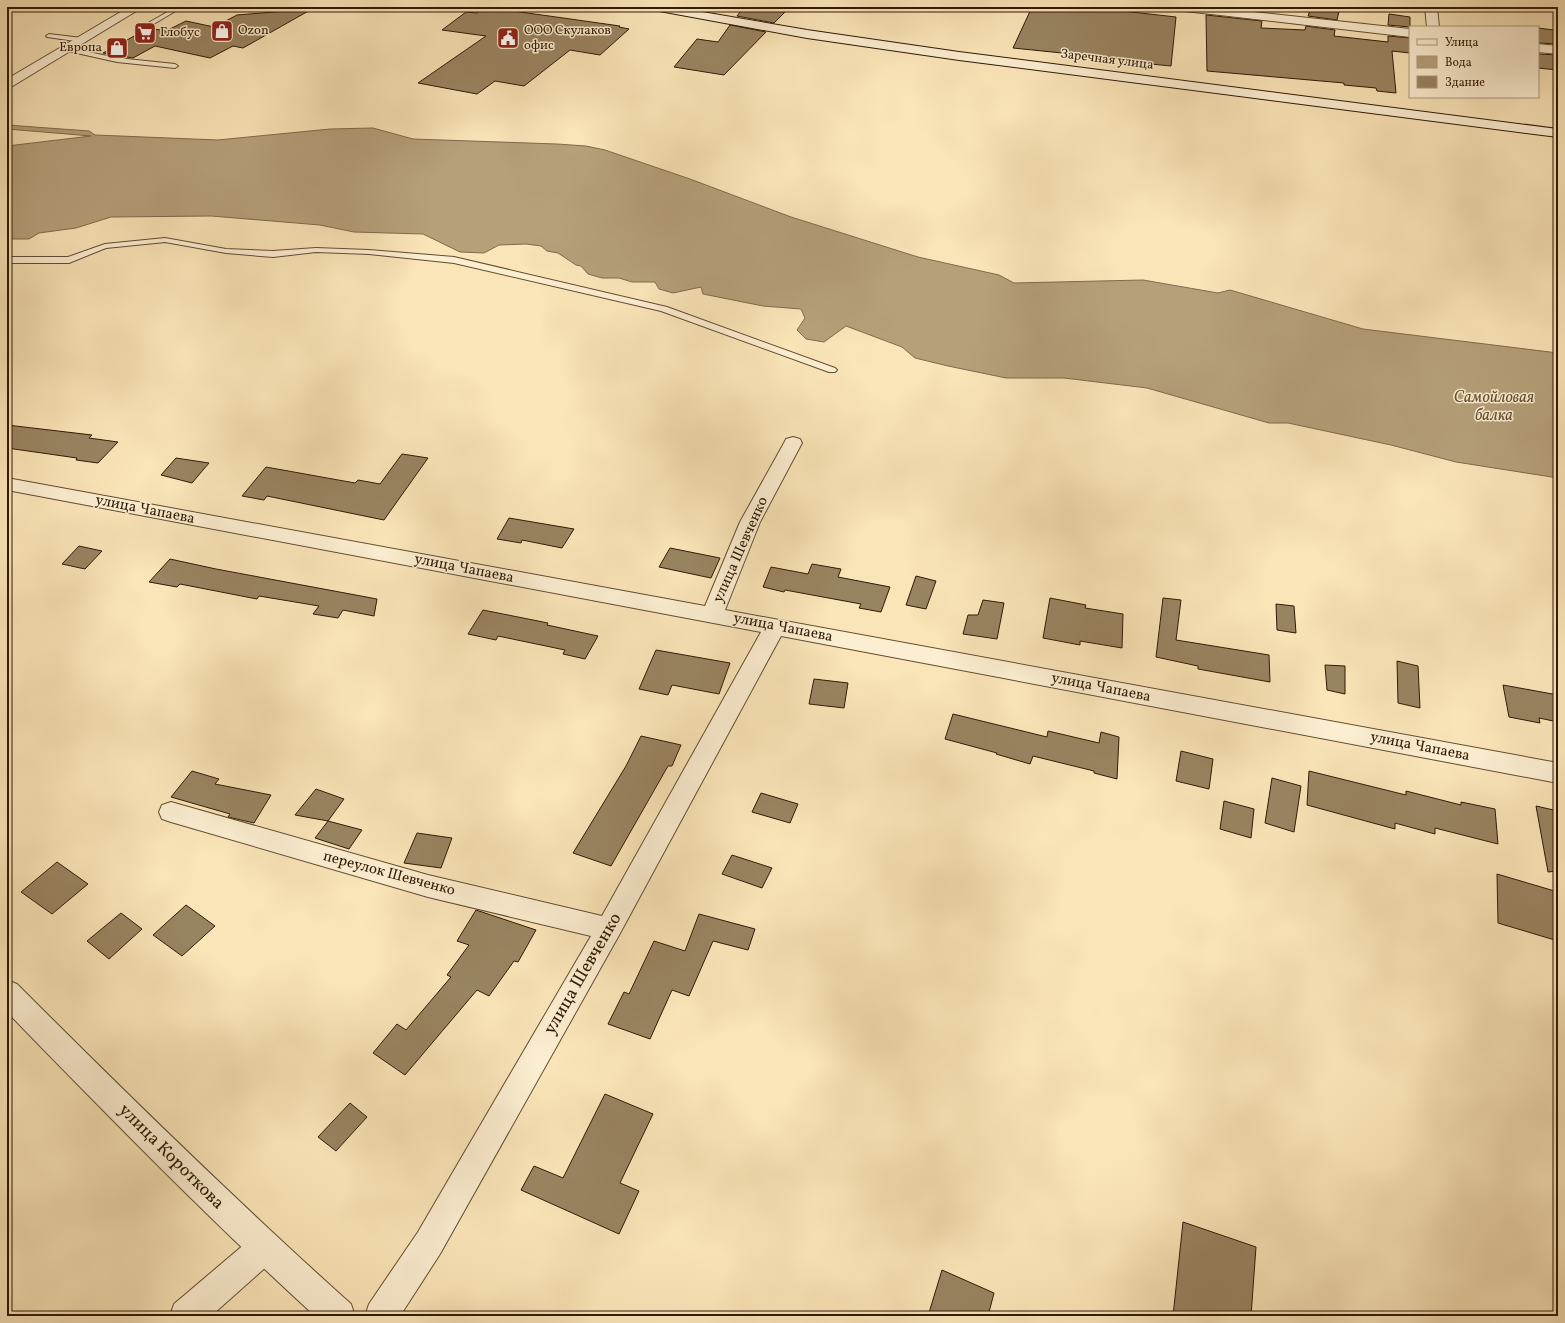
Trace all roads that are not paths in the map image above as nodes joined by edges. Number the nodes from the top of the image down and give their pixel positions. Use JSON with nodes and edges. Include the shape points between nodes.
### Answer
{"nodes":[{"id":1,"x":137,"y":7,"type":"edge"},
{"id":2,"x":168,"y":7,"type":"edge"},
{"id":3,"x":1176,"y":7,"type":"edge"},
{"id":4,"x":1290,"y":7,"type":"edge"},
{"id":5,"x":1431,"y":7,"type":"edge"},
{"id":6,"x":662,"y":8,"type":"edge"},
{"id":7,"x":1288,"y":19,"type":"junction"},
{"id":8,"x":150,"y":24,"type":"dead end"},
{"id":9,"x":1433,"y":26,"type":"edge"},
{"id":10,"x":1409,"y":33,"type":"edge"},
{"id":11,"x":49,"y":36,"type":"dead end"},
{"id":12,"x":82,"y":40,"type":"junction"},
{"id":13,"x":1539,"y":48,"type":"edge"},
{"id":14,"x":65,"y":49,"type":"junction"},
{"id":15,"x":1558,"y":50,"type":"edge"},
{"id":16,"x":175,"y":66,"type":"dead end"},
{"id":17,"x":7,"y":84,"type":"edge"},
{"id":18,"x":1558,"y":133,"type":"edge"},
{"id":19,"x":7,"y":260,"type":"edge"},
{"id":20,"x":832,"y":370,"type":"dead end"},
{"id":21,"x":793,"y":443,"type":"dead end"},
{"id":22,"x":7,"y":484,"type":"edge"},
{"id":23,"x":712,"y":615,"type":"junction"},
{"id":24,"x":775,"y":627,"type":"junction"},
{"id":25,"x":1558,"y":773,"type":"edge"},
{"id":26,"x":171,"y":812,"type":"dead end"},
{"id":27,"x":609,"y":929,"type":"junction"},
{"id":28,"x":7,"y":993,"type":"edge"},
{"id":29,"x":264,"y":1248,"type":"junction"},
{"id":30,"x":186,"y":1316,"type":"edge"},
{"id":31,"x":339,"y":1316,"type":"edge"},
{"id":32,"x":381,"y":1316,"type":"edge"}],
"edges":[{"from":1,"to":12,"type":"street"},
{"from":2,"to":8,"type":"lane","via":[[176,9]]},
{"from":3,"to":7,"type":"street"},
{"from":4,"to":7,"type":"street"},
{"from":5,"to":9,"type":"street"},
{"from":6,"to":18,"type":"street","name":"Заречная улица","via":[[807,34],[959,56]]},
{"from":7,"to":10,"type":"street"},
{"from":11,"to":12,"type":"lane"},
{"from":12,"to":14,"type":"street"},
{"from":13,"to":15,"type":"street"},
{"from":14,"to":16,"type":"lane","via":[[117,60]]},
{"from":14,"to":17,"type":"street"},
{"from":19,"to":20,"type":"lane","via":[[69,260],[105,246],[165,240],[226,251],[273,254],[324,250],[454,260],[664,309]]},
{"from":21,"to":23,"type":"street","name":"улица Шевченко","via":[[750,522]]},
{"from":22,"to":23,"type":"street","name":"улица Чапаева"},
{"from":23,"to":24,"type":"street","name":"улица Чапаева"},
{"from":24,"to":25,"type":"street","name":"улица Чапаева"},
{"from":24,"to":27,"type":"street","name":"улица Шевченко"},
{"from":26,"to":27,"type":"street","name":"переулок Шевченко","via":[[428,886]]},
{"from":27,"to":32,"type":"street","name":"улица Шевченко","via":[[429,1243]]},
{"from":28,"to":29,"type":"street","name":"улица Короткова","via":[[163,1151]]},
{"from":29,"to":30,"type":"street"},
{"from":29,"to":31,"type":"street","name":"улица Короткова"}]}
